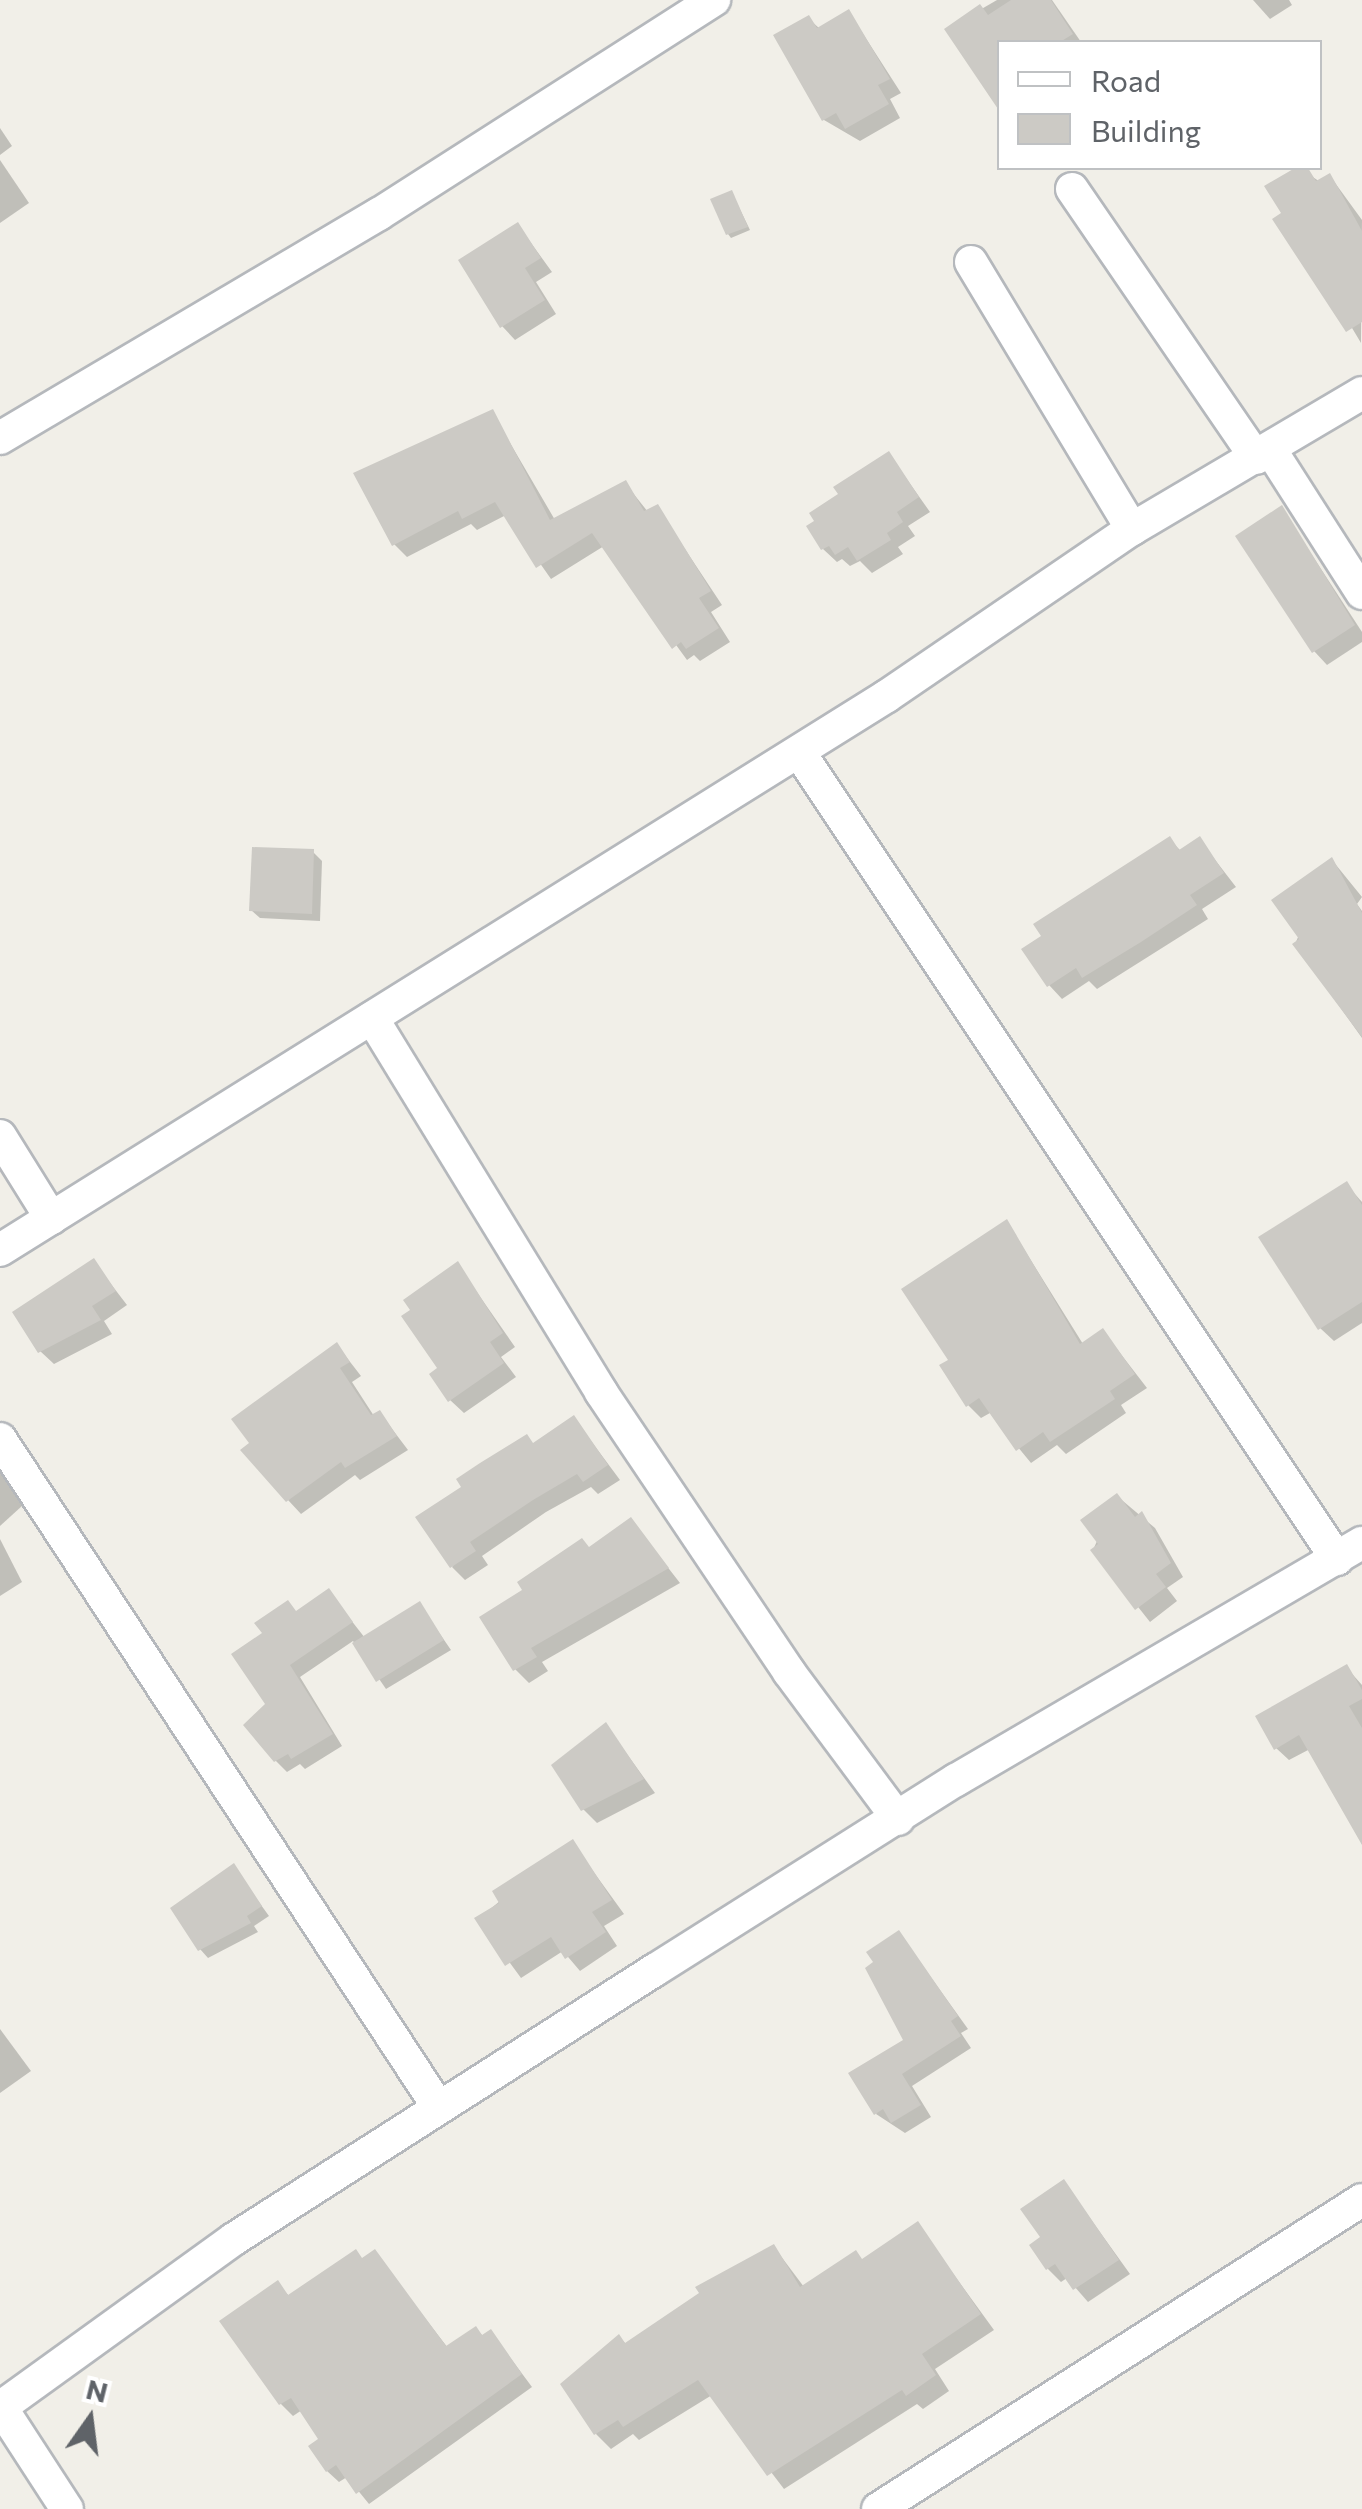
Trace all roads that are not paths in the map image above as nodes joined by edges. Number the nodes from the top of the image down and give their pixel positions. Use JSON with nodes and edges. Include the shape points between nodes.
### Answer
{"nodes":[{"id":1,"x":714,"y":0,"type":"edge"},
{"id":2,"x":1072,"y":189,"type":"dead end"},
{"id":3,"x":971,"y":262,"type":"dead end"},
{"id":4,"x":1362,"y":392,"type":"edge"},
{"id":5,"x":0,"y":438,"type":"edge"},
{"id":6,"x":1263,"y":453,"type":"junction"},
{"id":7,"x":1132,"y":530,"type":"junction"},
{"id":8,"x":1362,"y":593,"type":"edge"},
{"id":9,"x":799,"y":752,"type":"junction"},
{"id":10,"x":372,"y":1018,"type":"junction"},
{"id":11,"x":0,"y":1136,"type":"edge"},
{"id":12,"x":50,"y":1218,"type":"junction"},
{"id":13,"x":0,"y":1250,"type":"edge"},
{"id":14,"x":0,"y":1440,"type":"edge"},
{"id":15,"x":1349,"y":1551,"type":"edge"},
{"id":16,"x":898,"y":1819,"type":"junction"},
{"id":17,"x":439,"y":2108,"type":"junction"},
{"id":18,"x":1362,"y":2200,"type":"edge"},
{"id":19,"x":0,"y":2406,"type":"edge"},
{"id":20,"x":68,"y":2509,"type":"edge"},
{"id":21,"x":878,"y":2509,"type":"edge"}],
"edges":[{"from":1,"to":5,"type":"street","via":[[379,214]]},
{"from":2,"to":6,"type":"street"},
{"from":3,"to":7,"type":"street"},
{"from":4,"to":6,"type":"street"},
{"from":6,"to":7,"type":"street"},
{"from":6,"to":8,"type":"street"},
{"from":7,"to":9,"type":"street"},
{"from":9,"to":10,"type":"street"},
{"from":9,"to":15,"type":"street"},
{"from":10,"to":12,"type":"street"},
{"from":10,"to":16,"type":"street","via":[[601,1392]]},
{"from":11,"to":12,"type":"street"},
{"from":12,"to":13,"type":"street"},
{"from":14,"to":17,"type":"street"},
{"from":15,"to":16,"type":"street"},
{"from":16,"to":17,"type":"street"},
{"from":17,"to":19,"type":"street","via":[[234,2239]]},
{"from":18,"to":21,"type":"street"},
{"from":19,"to":20,"type":"street"}]}
